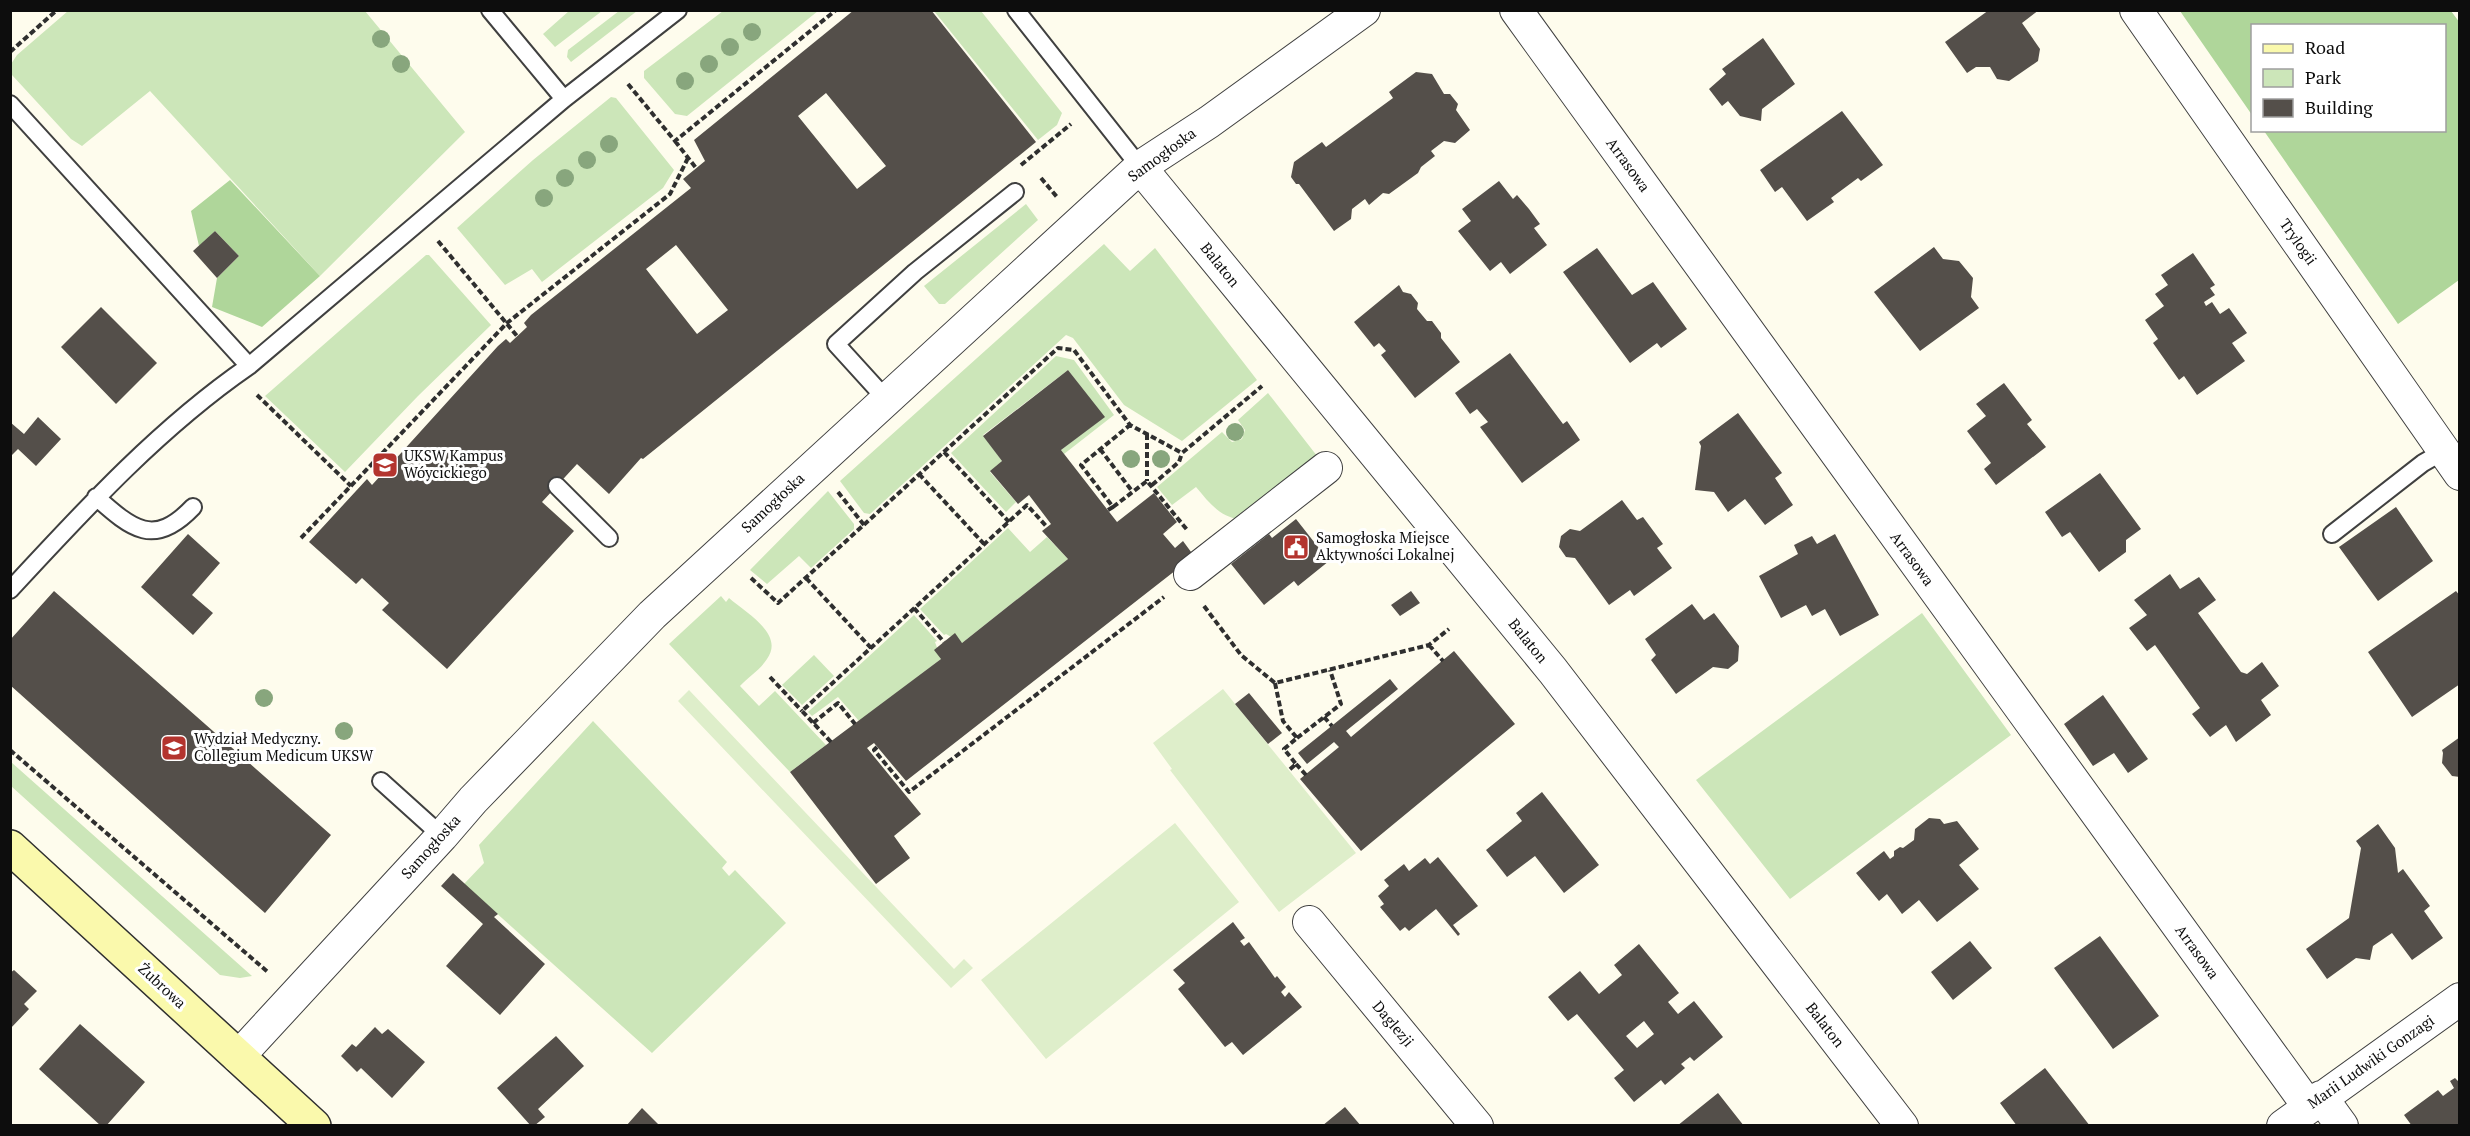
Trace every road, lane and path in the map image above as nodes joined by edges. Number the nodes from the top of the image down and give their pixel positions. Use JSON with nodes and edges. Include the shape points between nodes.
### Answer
{"nodes":[{"id":1,"x":57,"y":10,"type":"edge"},
{"id":2,"x":490,"y":10,"type":"edge"},
{"id":3,"x":678,"y":10,"type":"edge"},
{"id":4,"x":836,"y":10,"type":"edge"},
{"id":5,"x":1016,"y":10,"type":"edge"},
{"id":6,"x":1364,"y":10,"type":"edge"},
{"id":7,"x":1516,"y":10,"type":"edge"},
{"id":8,"x":2136,"y":10,"type":"edge"},
{"id":9,"x":10,"y":52,"type":"edge"},
{"id":10,"x":625,"y":79,"type":"dead end"},
{"id":11,"x":564,"y":99,"type":"junction"},
{"id":12,"x":10,"y":104,"type":"edge"},
{"id":13,"x":1074,"y":122,"type":"dead end"},
{"id":14,"x":675,"y":141,"type":"junction"},
{"id":15,"x":1049,"y":142,"type":"dead end"},
{"id":16,"x":688,"y":158,"type":"junction"},
{"id":17,"x":1140,"y":167,"type":"junction"},
{"id":18,"x":696,"y":168,"type":"dead end"},
{"id":19,"x":1015,"y":192,"type":"dead end"},
{"id":20,"x":436,"y":238,"type":"dead end"},
{"id":21,"x":507,"y":323,"type":"junction"},
{"id":22,"x":517,"y":336,"type":"dead end"},
{"id":23,"x":249,"y":366,"type":"junction"},
{"id":24,"x":1262,"y":386,"type":"dead end"},
{"id":25,"x":256,"y":395,"type":"dead end"},
{"id":26,"x":886,"y":399,"type":"junction"},
{"id":27,"x":1130,"y":425,"type":"junction"},
{"id":28,"x":1146,"y":434,"type":"junction"},
{"id":29,"x":1100,"y":449,"type":"junction"},
{"id":30,"x":944,"y":452,"type":"junction"},
{"id":31,"x":1182,"y":453,"type":"junction"},
{"id":32,"x":2452,"y":463,"type":"edge"},
{"id":33,"x":1326,"y":468,"type":"dead end"},
{"id":34,"x":919,"y":474,"type":"junction"},
{"id":35,"x":1147,"y":481,"type":"junction"},
{"id":36,"x":1152,"y":485,"type":"junction"},
{"id":37,"x":351,"y":486,"type":"junction"},
{"id":38,"x":557,"y":486,"type":"dead end"},
{"id":39,"x":834,"y":486,"type":"dead end"},
{"id":40,"x":1132,"y":491,"type":"junction"},
{"id":41,"x":96,"y":497,"type":"junction"},
{"id":42,"x":193,"y":507,"type":"dead end"},
{"id":43,"x":1113,"y":507,"type":"junction"},
{"id":44,"x":1108,"y":510,"type":"dead end"},
{"id":45,"x":1009,"y":522,"type":"junction"},
{"id":46,"x":864,"y":525,"type":"junction"},
{"id":47,"x":1047,"y":527,"type":"dead end"},
{"id":48,"x":2332,"y":534,"type":"dead end"},
{"id":49,"x":301,"y":538,"type":"dead end"},
{"id":50,"x":609,"y":538,"type":"dead end"},
{"id":51,"x":984,"y":544,"type":"junction"},
{"id":52,"x":1195,"y":571,"type":"junction"},
{"id":53,"x":751,"y":578,"type":"dead end"},
{"id":54,"x":806,"y":578,"type":"junction"},
{"id":55,"x":10,"y":590,"type":"edge"},
{"id":56,"x":914,"y":608,"type":"junction"},
{"id":57,"x":1449,"y":629,"type":"dead end"},
{"id":58,"x":944,"y":642,"type":"dead end"},
{"id":59,"x":1429,"y":645,"type":"junction"},
{"id":60,"x":871,"y":648,"type":"junction"},
{"id":61,"x":1443,"y":661,"type":"dead end"},
{"id":62,"x":1330,"y":670,"type":"junction"},
{"id":63,"x":770,"y":677,"type":"dead end"},
{"id":64,"x":1275,"y":683,"type":"junction"},
{"id":65,"x":802,"y":711,"type":"junction"},
{"id":66,"x":1324,"y":717,"type":"junction"},
{"id":67,"x":813,"y":723,"type":"junction"},
{"id":68,"x":855,"y":724,"type":"dead end"},
{"id":69,"x":1332,"y":726,"type":"dead end"},
{"id":70,"x":1298,"y":738,"type":"junction"},
{"id":71,"x":831,"y":741,"type":"dead end"},
{"id":72,"x":877,"y":747,"type":"dead end"},
{"id":73,"x":10,"y":750,"type":"edge"},
{"id":74,"x":1296,"y":764,"type":"junction"},
{"id":75,"x":1289,"y":770,"type":"dead end"},
{"id":76,"x":1306,"y":775,"type":"dead end"},
{"id":77,"x":381,"y":781,"type":"dead end"},
{"id":78,"x":442,"y":836,"type":"junction"},
{"id":79,"x":10,"y":847,"type":"edge"},
{"id":80,"x":1309,"y":922,"type":"dead end"},
{"id":81,"x":294,"y":994,"type":"junction"},
{"id":82,"x":2460,"y":999,"type":"edge"},
{"id":83,"x":238,"y":1057,"type":"junction"},
{"id":84,"x":2315,"y":1102,"type":"junction"},
{"id":85,"x":314,"y":1125,"type":"edge"},
{"id":86,"x":1477,"y":1125,"type":"edge"},
{"id":87,"x":1902,"y":1125,"type":"edge"},
{"id":88,"x":2283,"y":1125,"type":"edge"},
{"id":89,"x":2342,"y":1125,"type":"edge"}],
"edges":[{"from":1,"to":9,"type":"path"},
{"from":2,"to":11,"type":"lane"},
{"from":3,"to":11,"type":"lane"},
{"from":4,"to":14,"type":"path"},
{"from":5,"to":17,"type":"lane"},
{"from":6,"to":17,"type":"street","name":"Samogłoska"},
{"from":7,"to":84,"type":"street","name":"Arrasowa"},
{"from":8,"to":32,"type":"street","name":"Trylogii"},
{"from":10,"to":14,"type":"path"},
{"from":11,"to":23,"type":"lane"},
{"from":12,"to":23,"type":"lane"},
{"from":13,"to":15,"type":"path"},
{"from":14,"to":16,"type":"path"},
{"from":16,"to":18,"type":"path"},
{"from":16,"to":21,"type":"path","via":[[670,194]]},
{"from":17,"to":26,"type":"street","name":"Samogłoska"},
{"from":17,"to":87,"type":"street","name":"Balaton","via":[[1553,670]]},
{"from":19,"to":26,"type":"lane","via":[[915,272],[836,344]]},
{"from":20,"to":21,"type":"path"},
{"from":21,"to":22,"type":"path"},
{"from":21,"to":37,"type":"path"},
{"from":23,"to":41,"type":"lane","via":[[204,399]]},
{"from":24,"to":31,"type":"path"},
{"from":25,"to":37,"type":"path"},
{"from":26,"to":78,"type":"street","name":"Samogłoska","via":[[652,615]]},
{"from":27,"to":28,"type":"path"},
{"from":27,"to":29,"type":"path"},
{"from":27,"to":30,"type":"path","via":[[1074,350],[1058,348]]},
{"from":28,"to":31,"type":"path"},
{"from":28,"to":35,"type":"path"},
{"from":29,"to":40,"type":"path"},
{"from":29,"to":43,"type":"path","via":[[1081,465]]},
{"from":30,"to":34,"type":"path"},
{"from":30,"to":45,"type":"path"},
{"from":31,"to":36,"type":"path","via":[[1179,462]]},
{"from":32,"to":48,"type":"lane","via":[[2423,463]]},
{"from":33,"to":52,"type":"street"},
{"from":34,"to":46,"type":"path"},
{"from":34,"to":51,"type":"path"},
{"from":35,"to":36,"type":"path"},
{"from":35,"to":40,"type":"path"},
{"from":36,"to":52,"type":"path"},
{"from":37,"to":49,"type":"path"},
{"from":38,"to":50,"type":"lane"},
{"from":39,"to":46,"type":"path"},
{"from":40,"to":43,"type":"path"},
{"from":41,"to":42,"type":"lane","via":[[124,521],[150,530],[178,524]]},
{"from":41,"to":55,"type":"lane"},
{"from":43,"to":44,"type":"path"},
{"from":45,"to":47,"type":"path","via":[[1027,505]]},
{"from":45,"to":51,"type":"path"},
{"from":46,"to":54,"type":"path"},
{"from":51,"to":56,"type":"path"},
{"from":52,"to":64,"type":"path","via":[[1241,656]]},
{"from":52,"to":72,"type":"path","via":[[909,792],[874,750]]},
{"from":53,"to":54,"type":"path","via":[[778,603]]},
{"from":54,"to":60,"type":"path"},
{"from":56,"to":58,"type":"path"},
{"from":56,"to":60,"type":"path"},
{"from":57,"to":59,"type":"path"},
{"from":59,"to":61,"type":"path"},
{"from":59,"to":62,"type":"path"},
{"from":60,"to":65,"type":"path"},
{"from":62,"to":64,"type":"path"},
{"from":62,"to":66,"type":"path","via":[[1341,704]]},
{"from":63,"to":65,"type":"path"},
{"from":64,"to":70,"type":"path","via":[[1283,721]]},
{"from":65,"to":67,"type":"path"},
{"from":66,"to":69,"type":"path"},
{"from":66,"to":70,"type":"path"},
{"from":67,"to":68,"type":"path","via":[[838,703]]},
{"from":67,"to":71,"type":"path"},
{"from":70,"to":74,"type":"path","via":[[1284,749]]},
{"from":73,"to":81,"type":"path"},
{"from":74,"to":75,"type":"path"},
{"from":74,"to":76,"type":"path"},
{"from":77,"to":78,"type":"lane"},
{"from":78,"to":81,"type":"street","name":"Samogłoska"},
{"from":79,"to":83,"type":"street","name":"Żubrowa"},
{"from":80,"to":86,"type":"street","name":"Daglezji"},
{"from":81,"to":83,"type":"street","name":"Samogłoska"},
{"from":82,"to":84,"type":"street","name":"Marii Ludwiki Gonzagi"},
{"from":83,"to":85,"type":"street","name":"Żubrowa"},
{"from":84,"to":88,"type":"street","name":"Marii Ludwiki Gonzagi"},
{"from":84,"to":89,"type":"street","name":"Arrasowa"}]}
